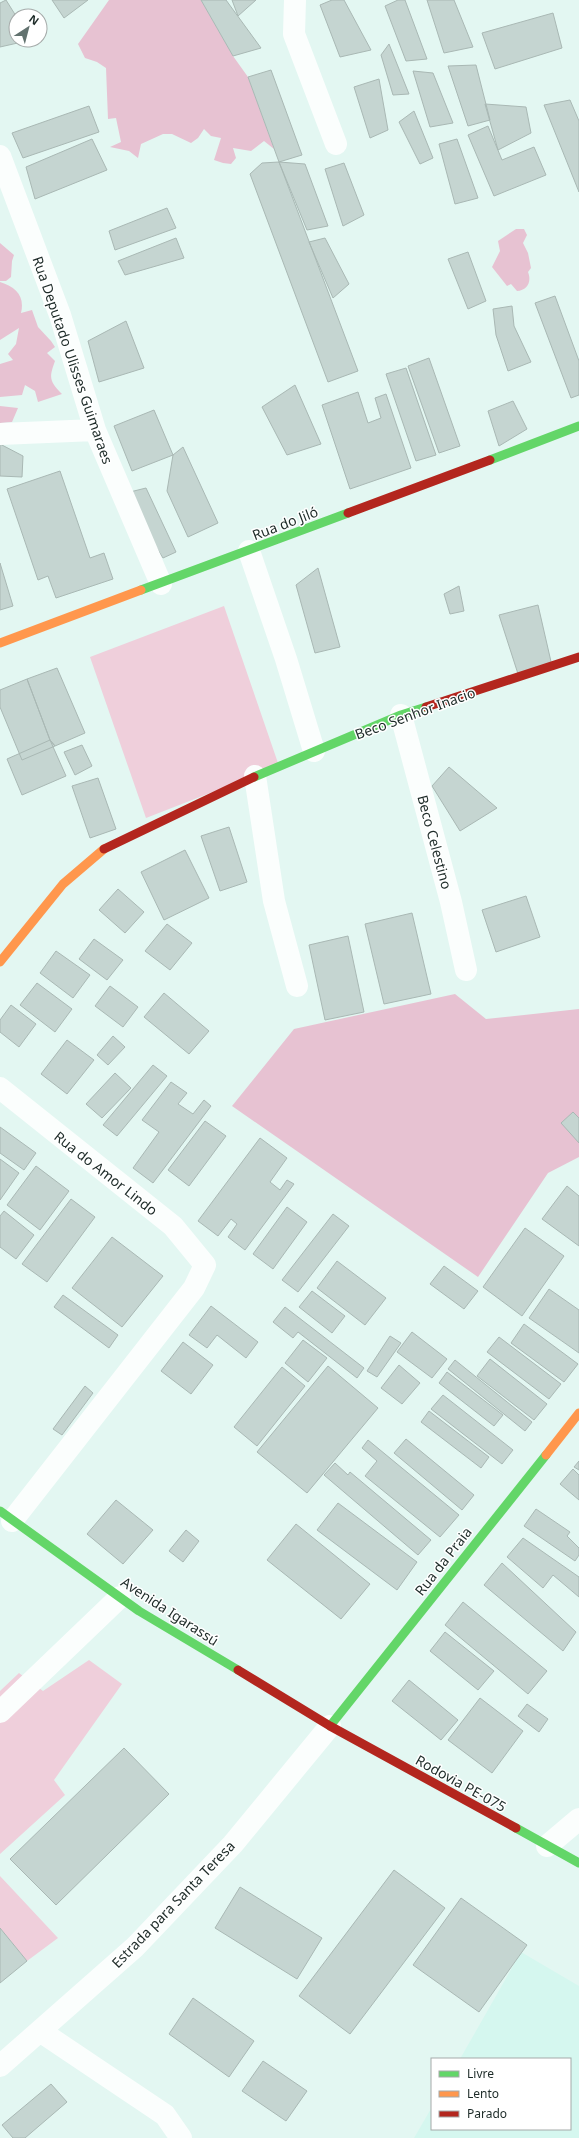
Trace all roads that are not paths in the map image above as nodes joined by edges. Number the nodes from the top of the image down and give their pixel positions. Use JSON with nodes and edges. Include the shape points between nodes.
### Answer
{"nodes":[{"id":1,"x":295,"y":0,"type":"edge"},
{"id":2,"x":336,"y":144,"type":"dead end"},
{"id":3,"x":1,"y":164,"type":"edge"},
{"id":4,"x":579,"y":426,"type":"edge"},
{"id":5,"x":95,"y":430,"type":"junction"},
{"id":6,"x":0,"y":434,"type":"edge"},
{"id":7,"x":249,"y":551,"type":"junction"},
{"id":8,"x":161,"y":584,"type":"junction"},
{"id":9,"x":0,"y":643,"type":"edge"},
{"id":10,"x":579,"y":657,"type":"edge"},
{"id":11,"x":401,"y":715,"type":"junction"},
{"id":12,"x":314,"y":751,"type":"junction"},
{"id":13,"x":255,"y":776,"type":"junction"},
{"id":14,"x":0,"y":962,"type":"edge"},
{"id":15,"x":466,"y":970,"type":"dead end"},
{"id":16,"x":297,"y":986,"type":"dead end"},
{"id":17,"x":0,"y":1088,"type":"edge"},
{"id":18,"x":579,"y":1413,"type":"edge"},
{"id":19,"x":6,"y":1516,"type":"edge"},
{"id":20,"x":120,"y":1597,"type":"junction"},
{"id":21,"x":0,"y":1712,"type":"edge"},
{"id":22,"x":330,"y":1726,"type":"junction"},
{"id":23,"x":579,"y":1819,"type":"edge"},
{"id":24,"x":547,"y":1846,"type":"junction"},
{"id":25,"x":579,"y":1863,"type":"edge"},
{"id":26,"x":40,"y":2031,"type":"junction"},
{"id":27,"x":0,"y":2066,"type":"edge"},
{"id":28,"x":182,"y":2138,"type":"edge"}],
"edges":[{"from":1,"to":2,"type":"street","via":[[294,34]]},
{"from":3,"to":5,"type":"street","name":"Rua Deputado Ulisses Guimaraes","via":[[60,315]]},
{"from":4,"to":7,"type":"street","name":"Rua do Jiló"},
{"from":5,"to":6,"type":"street"},
{"from":5,"to":8,"type":"street","name":"Rua Deputado Ulisses Guimaraes"},
{"from":7,"to":8,"type":"street","name":"Rua do Jiló"},
{"from":7,"to":12,"type":"street"},
{"from":8,"to":9,"type":"street","name":"Rua do Jiló"},
{"from":10,"to":11,"type":"street","name":"Beco Senhor Inacio"},
{"from":11,"to":12,"type":"street","name":"Beco Senhor Inacio"},
{"from":11,"to":15,"type":"street","name":"Beco Celestino","via":[[451,902]]},
{"from":12,"to":13,"type":"street","name":"Beco Senhor Inacio"},
{"from":13,"to":14,"type":"street","name":"Beco Senhor Inacio","via":[[108,846],[89,858]]},
{"from":13,"to":16,"type":"street","via":[[274,901]]},
{"from":17,"to":19,"type":"street","name":"Rua do Amor Lindo","via":[[173,1226],[205,1266],[194,1288]]},
{"from":18,"to":22,"type":"street","name":"Rua da Praia"},
{"from":19,"to":20,"type":"street","name":"Avenida Igarassú"},
{"from":20,"to":21,"type":"street"},
{"from":20,"to":22,"type":"street","name":"Avenida Igarassú"},
{"from":22,"to":24,"type":"street","name":"Rodovia PE-075"},
{"from":22,"to":26,"type":"street","name":"Estrada para Santa Teresa","via":[[233,1844],[135,1947]]},
{"from":23,"to":24,"type":"street"},
{"from":24,"to":25,"type":"street","name":"Rodovia PE-075"},
{"from":26,"to":27,"type":"street","name":"Estrada para Santa Teresa"},
{"from":26,"to":28,"type":"street","via":[[164,2115]]}]}
